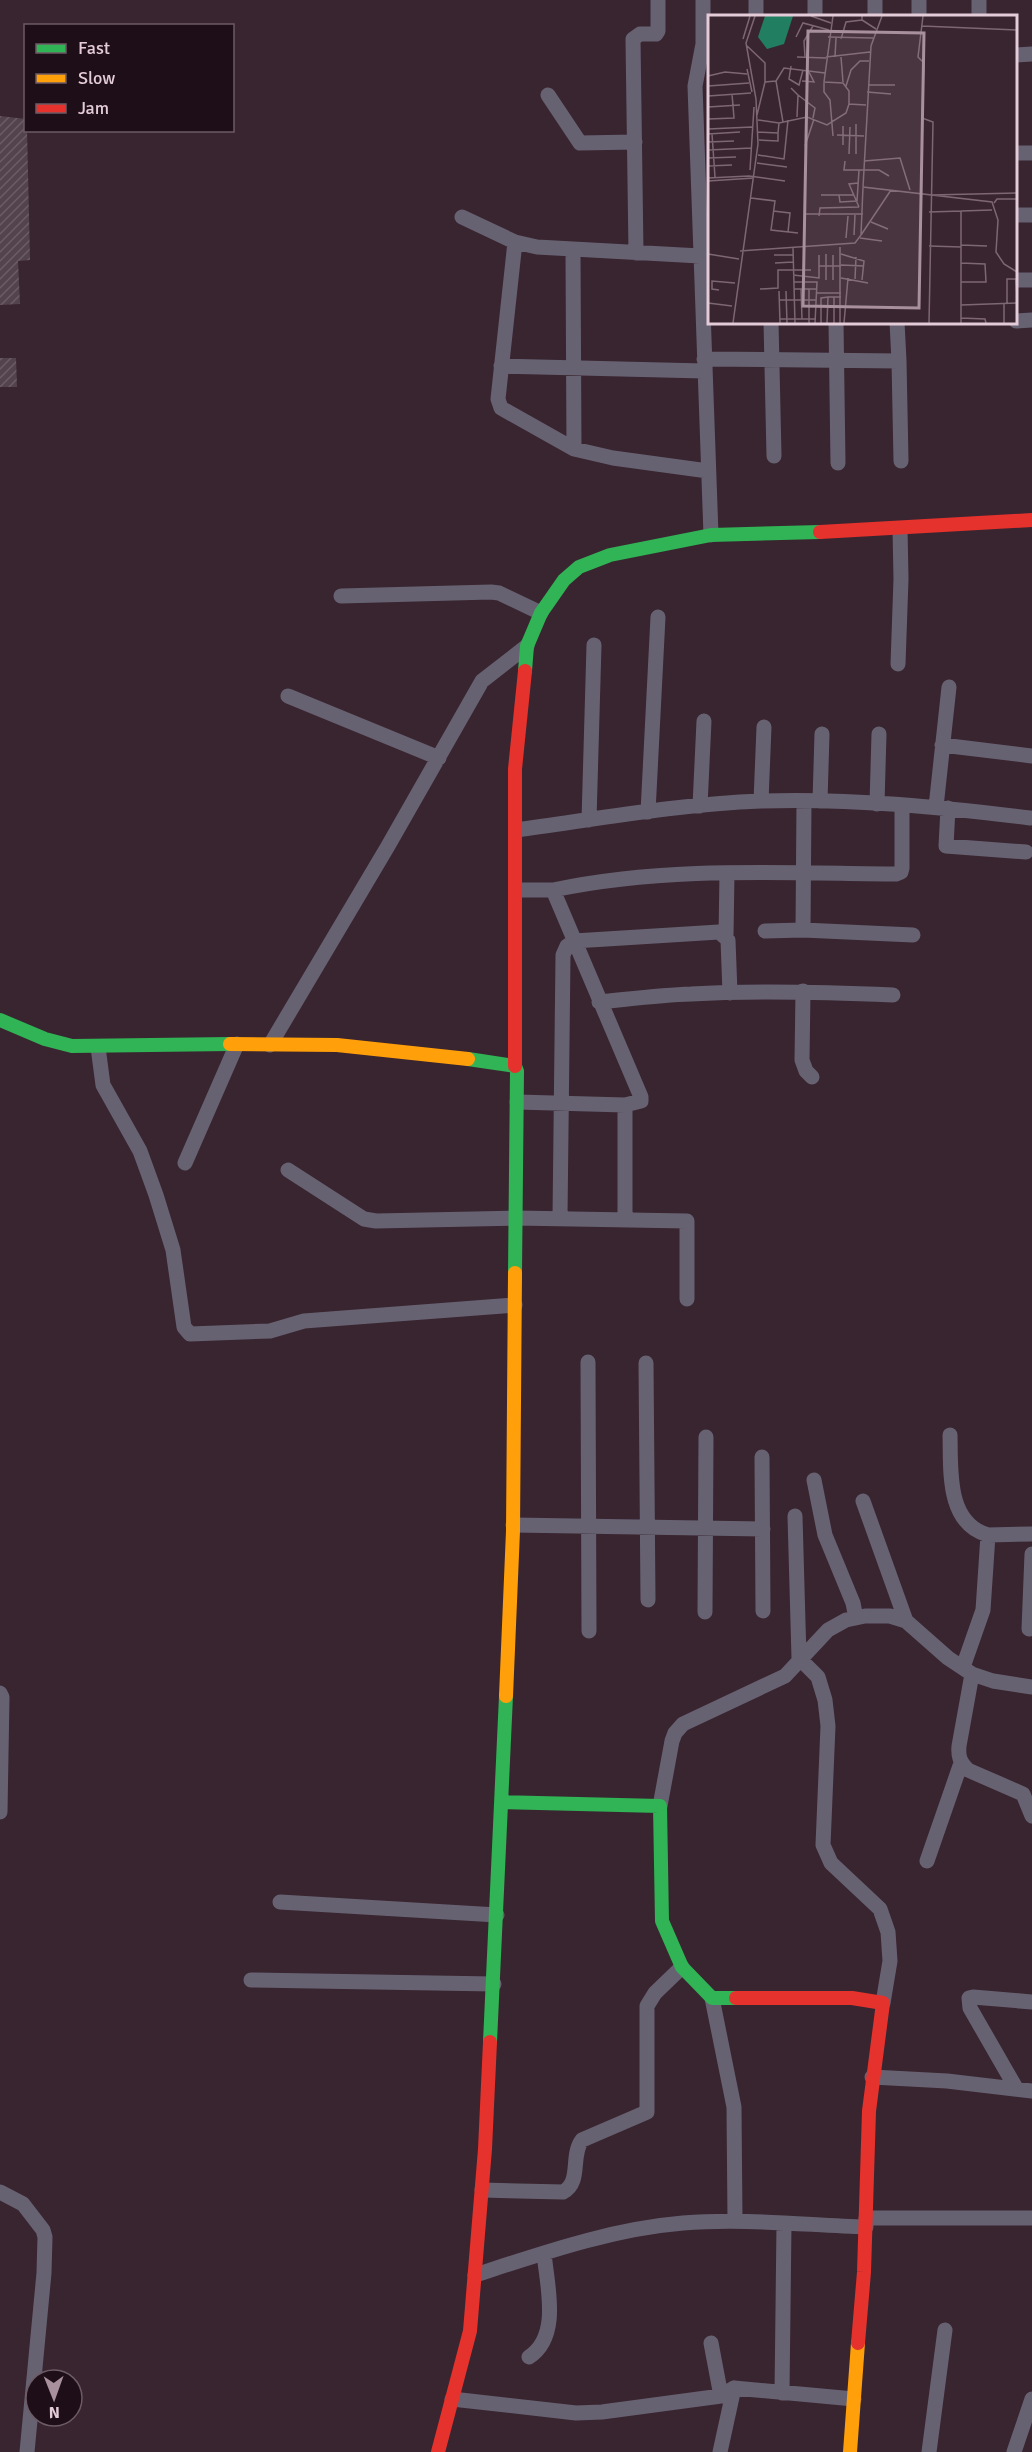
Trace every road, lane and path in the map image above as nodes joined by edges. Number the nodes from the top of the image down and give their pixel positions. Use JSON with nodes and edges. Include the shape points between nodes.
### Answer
{"nodes":[{"id":1,"x":658,"y":0,"type":"edge"},
{"id":2,"x":703,"y":0,"type":"edge"},
{"id":3,"x":1032,"y":54,"type":"edge"},
{"id":4,"x":1017,"y":55,"type":"edge"},
{"id":5,"x":702,"y":85,"type":"edge"},
{"id":6,"x":548,"y":95,"type":"dead end"},
{"id":7,"x":703,"y":126,"type":"edge"},
{"id":8,"x":635,"y":142,"type":"junction"},
{"id":9,"x":1032,"y":215,"type":"edge"},
{"id":10,"x":1017,"y":216,"type":"edge"},
{"id":11,"x":462,"y":218,"type":"dead end"},
{"id":12,"x":515,"y":242,"type":"junction"},
{"id":13,"x":573,"y":251,"type":"junction"},
{"id":14,"x":636,"y":254,"type":"junction"},
{"id":15,"x":700,"y":256,"type":"junction"},
{"id":16,"x":1032,"y":320,"type":"edge"},
{"id":17,"x":1017,"y":321,"type":"edge"},
{"id":18,"x":771,"y":324,"type":"edge"},
{"id":19,"x":836,"y":324,"type":"edge"},
{"id":20,"x":897,"y":324,"type":"edge"},
{"id":21,"x":771,"y":359,"type":"junction"},
{"id":22,"x":837,"y":360,"type":"junction"},
{"id":23,"x":899,"y":360,"type":"junction"},
{"id":24,"x":704,"y":365,"type":"junction"},
{"id":25,"x":501,"y":366,"type":"junction"},
{"id":26,"x":573,"y":368,"type":"junction"},
{"id":27,"x":574,"y":449,"type":"junction"},
{"id":28,"x":774,"y":456,"type":"dead end"},
{"id":29,"x":901,"y":461,"type":"dead end"},
{"id":30,"x":838,"y":463,"type":"dead end"},
{"id":31,"x":708,"y":471,"type":"junction"},
{"id":32,"x":1032,"y":520,"type":"edge"},
{"id":33,"x":900,"y":529,"type":"junction"},
{"id":34,"x":711,"y":536,"type":"junction"},
{"id":35,"x":341,"y":596,"type":"dead end"},
{"id":36,"x":541,"y":613,"type":"junction"},
{"id":37,"x":658,"y":617,"type":"dead end"},
{"id":38,"x":594,"y":645,"type":"dead end"},
{"id":39,"x":527,"y":646,"type":"junction"},
{"id":40,"x":898,"y":664,"type":"dead end"},
{"id":41,"x":949,"y":687,"type":"dead end"},
{"id":42,"x":288,"y":696,"type":"dead end"},
{"id":43,"x":704,"y":721,"type":"dead end"},
{"id":44,"x":764,"y":727,"type":"dead end"},
{"id":45,"x":822,"y":734,"type":"dead end"},
{"id":46,"x":879,"y":734,"type":"dead end"},
{"id":47,"x":942,"y":745,"type":"junction"},
{"id":48,"x":1032,"y":756,"type":"edge"},
{"id":49,"x":439,"y":758,"type":"junction"},
{"id":50,"x":761,"y":801,"type":"junction"},
{"id":51,"x":812,"y":801,"type":"junction"},
{"id":52,"x":877,"y":804,"type":"junction"},
{"id":53,"x":902,"y":805,"type":"junction"},
{"id":54,"x":700,"y":806,"type":"junction"},
{"id":55,"x":942,"y":807,"type":"junction"},
{"id":56,"x":648,"y":812,"type":"junction"},
{"id":57,"x":1030,"y":818,"type":"dead end"},
{"id":58,"x":589,"y":820,"type":"junction"},
{"id":59,"x":516,"y":830,"type":"junction"},
{"id":60,"x":1026,"y":852,"type":"dead end"},
{"id":61,"x":727,"y":873,"type":"junction"},
{"id":62,"x":804,"y":873,"type":"junction"},
{"id":63,"x":554,"y":890,"type":"junction"},
{"id":64,"x":516,"y":891,"type":"junction"},
{"id":65,"x":803,"y":930,"type":"junction"},
{"id":66,"x":765,"y":931,"type":"dead end"},
{"id":67,"x":913,"y":935,"type":"dead end"},
{"id":68,"x":726,"y":936,"type":"junction"},
{"id":69,"x":574,"y":941,"type":"junction"},
{"id":70,"x":803,"y":991,"type":"junction"},
{"id":71,"x":730,"y":993,"type":"junction"},
{"id":72,"x":893,"y":995,"type":"dead end"},
{"id":73,"x":599,"y":1002,"type":"junction"},
{"id":74,"x":0,"y":1020,"type":"edge"},
{"id":75,"x":237,"y":1044,"type":"junction"},
{"id":76,"x":270,"y":1045,"type":"junction"},
{"id":77,"x":98,"y":1047,"type":"junction"},
{"id":78,"x":514,"y":1066,"type":"junction"},
{"id":79,"x":812,"y":1077,"type":"dead end"},
{"id":80,"x":517,"y":1101,"type":"junction"},
{"id":81,"x":560,"y":1103,"type":"junction"},
{"id":82,"x":625,"y":1104,"type":"junction"},
{"id":83,"x":185,"y":1163,"type":"dead end"},
{"id":84,"x":288,"y":1170,"type":"dead end"},
{"id":85,"x":516,"y":1218,"type":"junction"},
{"id":86,"x":560,"y":1218,"type":"junction"},
{"id":87,"x":625,"y":1219,"type":"junction"},
{"id":88,"x":687,"y":1299,"type":"dead end"},
{"id":89,"x":515,"y":1305,"type":"junction"},
{"id":90,"x":588,"y":1362,"type":"dead end"},
{"id":91,"x":646,"y":1363,"type":"dead end"},
{"id":92,"x":950,"y":1436,"type":"dead end"},
{"id":93,"x":706,"y":1437,"type":"dead end"},
{"id":94,"x":762,"y":1457,"type":"dead end"},
{"id":95,"x":814,"y":1480,"type":"dead end"},
{"id":96,"x":862,"y":1501,"type":"dead end"},
{"id":97,"x":795,"y":1516,"type":"dead end"},
{"id":98,"x":513,"y":1526,"type":"junction"},
{"id":99,"x":588,"y":1526,"type":"junction"},
{"id":100,"x":648,"y":1527,"type":"junction"},
{"id":101,"x":704,"y":1528,"type":"junction"},
{"id":102,"x":763,"y":1529,"type":"junction"},
{"id":103,"x":1032,"y":1534,"type":"edge"},
{"id":104,"x":988,"y":1535,"type":"junction"},
{"id":105,"x":1032,"y":1554,"type":"edge"},
{"id":106,"x":648,"y":1600,"type":"dead end"},
{"id":107,"x":763,"y":1611,"type":"dead end"},
{"id":108,"x":705,"y":1612,"type":"dead end"},
{"id":109,"x":855,"y":1618,"type":"junction"},
{"id":110,"x":906,"y":1621,"type":"junction"},
{"id":111,"x":1029,"y":1629,"type":"dead end"},
{"id":112,"x":589,"y":1632,"type":"dead end"},
{"id":113,"x":799,"y":1658,"type":"junction"},
{"id":114,"x":968,"y":1670,"type":"junction"},
{"id":115,"x":1032,"y":1687,"type":"edge"},
{"id":116,"x":0,"y":1693,"type":"edge"},
{"id":117,"x":961,"y":1763,"type":"junction"},
{"id":118,"x":502,"y":1802,"type":"junction"},
{"id":119,"x":660,"y":1806,"type":"junction"},
{"id":120,"x":0,"y":1812,"type":"edge"},
{"id":121,"x":1032,"y":1816,"type":"edge"},
{"id":122,"x":927,"y":1861,"type":"dead end"},
{"id":123,"x":280,"y":1902,"type":"dead end"},
{"id":124,"x":497,"y":1915,"type":"junction"},
{"id":125,"x":682,"y":1967,"type":"junction"},
{"id":126,"x":251,"y":1980,"type":"dead end"},
{"id":127,"x":494,"y":1983,"type":"junction"},
{"id":128,"x":712,"y":1998,"type":"junction"},
{"id":129,"x":1032,"y":2002,"type":"edge"},
{"id":130,"x":883,"y":2003,"type":"junction"},
{"id":131,"x":872,"y":2077,"type":"junction"},
{"id":132,"x":1016,"y":2088,"type":"junction"},
{"id":133,"x":1032,"y":2091,"type":"edge"},
{"id":134,"x":482,"y":2190,"type":"junction"},
{"id":135,"x":0,"y":2192,"type":"edge"},
{"id":136,"x":1032,"y":2218,"type":"edge"},
{"id":137,"x":735,"y":2221,"type":"junction"},
{"id":138,"x":866,"y":2222,"type":"junction"},
{"id":139,"x":784,"y":2224,"type":"junction"},
{"id":140,"x":544,"y":2253,"type":"junction"},
{"id":141,"x":475,"y":2275,"type":"junction"},
{"id":142,"x":945,"y":2330,"type":"dead end"},
{"id":143,"x":711,"y":2343,"type":"dead end"},
{"id":144,"x":529,"y":2357,"type":"dead end"},
{"id":145,"x":728,"y":2392,"type":"junction"},
{"id":146,"x":782,"y":2393,"type":"junction"},
{"id":147,"x":452,"y":2399,"type":"junction"},
{"id":148,"x":854,"y":2399,"type":"junction"},
{"id":149,"x":1032,"y":2399,"type":"edge"},
{"id":150,"x":27,"y":2452,"type":"edge"},
{"id":151,"x":438,"y":2452,"type":"edge"},
{"id":152,"x":720,"y":2452,"type":"edge"},
{"id":153,"x":850,"y":2452,"type":"edge"},
{"id":154,"x":929,"y":2452,"type":"edge"},
{"id":155,"x":1014,"y":2452,"type":"edge"}],
"edges":[{"from":1,"to":8,"type":"street","via":[[658,31],[633,39]]},
{"from":2,"to":5,"type":"street"},
{"from":3,"to":4,"type":"street"},
{"from":5,"to":7,"type":"street"},
{"from":6,"to":8,"type":"street","via":[[580,143]]},
{"from":7,"to":15,"type":"street"},
{"from":8,"to":14,"type":"street"},
{"from":9,"to":10,"type":"street"},
{"from":11,"to":12,"type":"street"},
{"from":12,"to":13,"type":"street"},
{"from":12,"to":25,"type":"street"},
{"from":13,"to":14,"type":"street"},
{"from":13,"to":26,"type":"street"},
{"from":14,"to":15,"type":"street"},
{"from":15,"to":24,"type":"street"},
{"from":16,"to":17,"type":"street"},
{"from":18,"to":21,"type":"street"},
{"from":19,"to":22,"type":"street"},
{"from":20,"to":23,"type":"street"},
{"from":21,"to":22,"type":"street"},
{"from":21,"to":24,"type":"street"},
{"from":21,"to":28,"type":"street"},
{"from":22,"to":23,"type":"street"},
{"from":22,"to":30,"type":"street"},
{"from":23,"to":29,"type":"street"},
{"from":24,"to":26,"type":"street"},
{"from":24,"to":31,"type":"street"},
{"from":25,"to":26,"type":"street"},
{"from":25,"to":27,"type":"street","via":[[501,408]]},
{"from":26,"to":27,"type":"street"},
{"from":27,"to":31,"type":"street"},
{"from":31,"to":34,"type":"street"},
{"from":32,"to":33,"type":"street"},
{"from":33,"to":34,"type":"street"},
{"from":33,"to":40,"type":"street"},
{"from":34,"to":36,"type":"street","via":[[610,555],[579,567],[564,580]]},
{"from":35,"to":36,"type":"street","via":[[491,592]]},
{"from":36,"to":39,"type":"street"},
{"from":37,"to":56,"type":"street"},
{"from":38,"to":58,"type":"street"},
{"from":39,"to":49,"type":"street","via":[[482,681]]},
{"from":39,"to":59,"type":"street","via":[[515,769]]},
{"from":41,"to":47,"type":"street"},
{"from":42,"to":49,"type":"street"},
{"from":43,"to":54,"type":"street"},
{"from":44,"to":50,"type":"street"},
{"from":45,"to":51,"type":"street"},
{"from":46,"to":52,"type":"street"},
{"from":47,"to":48,"type":"street"},
{"from":47,"to":55,"type":"street"},
{"from":49,"to":76,"type":"street"},
{"from":50,"to":51,"type":"street"},
{"from":50,"to":54,"type":"street"},
{"from":51,"to":52,"type":"street"},
{"from":51,"to":62,"type":"street"},
{"from":52,"to":53,"type":"street"},
{"from":53,"to":55,"type":"street"},
{"from":53,"to":62,"type":"street","via":[[901,872]]},
{"from":54,"to":56,"type":"street"},
{"from":55,"to":57,"type":"street"},
{"from":55,"to":60,"type":"street","via":[[946,846]]},
{"from":56,"to":58,"type":"street"},
{"from":58,"to":59,"type":"street"},
{"from":59,"to":64,"type":"street"},
{"from":61,"to":62,"type":"street"},
{"from":61,"to":63,"type":"street","via":[[598,880]]},
{"from":61,"to":68,"type":"street"},
{"from":62,"to":65,"type":"street"},
{"from":63,"to":64,"type":"street"},
{"from":63,"to":69,"type":"street"},
{"from":64,"to":78,"type":"street"},
{"from":65,"to":66,"type":"street"},
{"from":65,"to":67,"type":"street"},
{"from":68,"to":69,"type":"street","via":[[719,932]]},
{"from":68,"to":71,"type":"street"},
{"from":69,"to":73,"type":"street"},
{"from":69,"to":81,"type":"street","via":[[563,955]]},
{"from":70,"to":71,"type":"street"},
{"from":70,"to":72,"type":"street"},
{"from":70,"to":79,"type":"street","via":[[802,1060]]},
{"from":71,"to":73,"type":"street"},
{"from":73,"to":82,"type":"street","via":[[641,1097],[637,1103]]},
{"from":74,"to":77,"type":"street","via":[[45,1039]]},
{"from":75,"to":76,"type":"street"},
{"from":75,"to":77,"type":"street"},
{"from":75,"to":83,"type":"street"},
{"from":76,"to":78,"type":"street","via":[[337,1045]]},
{"from":77,"to":89,"type":"street","via":[[103,1085],[140,1151],[156,1195],[172,1250],[184,1328],[190,1334],[270,1331],[304,1321]]},
{"from":78,"to":80,"type":"street"},
{"from":80,"to":81,"type":"street"},
{"from":80,"to":85,"type":"street"},
{"from":81,"to":82,"type":"street"},
{"from":81,"to":86,"type":"street"},
{"from":82,"to":87,"type":"street"},
{"from":84,"to":85,"type":"street","via":[[364,1219]]},
{"from":85,"to":86,"type":"street"},
{"from":85,"to":89,"type":"street"},
{"from":86,"to":87,"type":"street"},
{"from":87,"to":88,"type":"street","via":[[687,1221]]},
{"from":89,"to":98,"type":"street"},
{"from":90,"to":99,"type":"street"},
{"from":91,"to":100,"type":"street"},
{"from":92,"to":104,"type":"street","via":[[954,1500],[964,1519]]},
{"from":93,"to":101,"type":"street"},
{"from":94,"to":102,"type":"street"},
{"from":95,"to":109,"type":"street","via":[[825,1535],[853,1603]]},
{"from":96,"to":110,"type":"street"},
{"from":97,"to":113,"type":"street"},
{"from":98,"to":99,"type":"street"},
{"from":98,"to":118,"type":"street"},
{"from":99,"to":100,"type":"street"},
{"from":99,"to":112,"type":"street"},
{"from":100,"to":101,"type":"street"},
{"from":100,"to":106,"type":"street"},
{"from":101,"to":102,"type":"street"},
{"from":101,"to":108,"type":"street"},
{"from":102,"to":107,"type":"street"},
{"from":103,"to":104,"type":"street"},
{"from":104,"to":114,"type":"street","via":[[982,1610]]},
{"from":105,"to":111,"type":"street"},
{"from":109,"to":110,"type":"street","via":[[890,1616]]},
{"from":109,"to":113,"type":"street","via":[[828,1630]]},
{"from":110,"to":114,"type":"street"},
{"from":113,"to":119,"type":"street","via":[[785,1676],[683,1724],[672,1741]]},
{"from":113,"to":130,"type":"street","via":[[818,1677],[827,1718],[823,1845],[831,1863],[880,1909],[888,1932],[890,1961]]},
{"from":114,"to":115,"type":"street","via":[[993,1681]]},
{"from":114,"to":117,"type":"street","via":[[958,1756]]},
{"from":116,"to":120,"type":"street"},
{"from":117,"to":121,"type":"street","via":[[968,1770],[1023,1794]]},
{"from":117,"to":122,"type":"street"},
{"from":118,"to":119,"type":"street"},
{"from":118,"to":124,"type":"street"},
{"from":119,"to":125,"type":"street","via":[[662,1920]]},
{"from":123,"to":124,"type":"street"},
{"from":124,"to":127,"type":"street"},
{"from":125,"to":128,"type":"street"},
{"from":125,"to":134,"type":"street","via":[[647,2006],[647,2112],[582,2140],[577,2147],[573,2182],[563,2192]]},
{"from":126,"to":127,"type":"street"},
{"from":127,"to":134,"type":"street"},
{"from":128,"to":130,"type":"street","via":[[852,1998]]},
{"from":128,"to":137,"type":"street","via":[[734,2107]]},
{"from":129,"to":132,"type":"street","via":[[969,1998],[970,2008]]},
{"from":130,"to":131,"type":"street"},
{"from":131,"to":132,"type":"street"},
{"from":131,"to":138,"type":"street"},
{"from":132,"to":133,"type":"street"},
{"from":134,"to":141,"type":"street"},
{"from":135,"to":150,"type":"street","via":[[23,2204],[45,2237]]},
{"from":136,"to":138,"type":"street"},
{"from":137,"to":139,"type":"street"},
{"from":137,"to":140,"type":"street","via":[[682,2223],[611,2234]]},
{"from":138,"to":139,"type":"street"},
{"from":138,"to":148,"type":"street"},
{"from":139,"to":146,"type":"street"},
{"from":140,"to":141,"type":"street"},
{"from":140,"to":144,"type":"street","via":[[548,2324],[545,2342]]},
{"from":141,"to":147,"type":"street","via":[[470,2331]]},
{"from":142,"to":154,"type":"street"},
{"from":143,"to":145,"type":"street"},
{"from":145,"to":146,"type":"street"},
{"from":145,"to":147,"type":"street","via":[[576,2413]]},
{"from":145,"to":152,"type":"street"},
{"from":146,"to":148,"type":"street"},
{"from":147,"to":151,"type":"street"},
{"from":148,"to":153,"type":"street"},
{"from":149,"to":155,"type":"street"}]}
